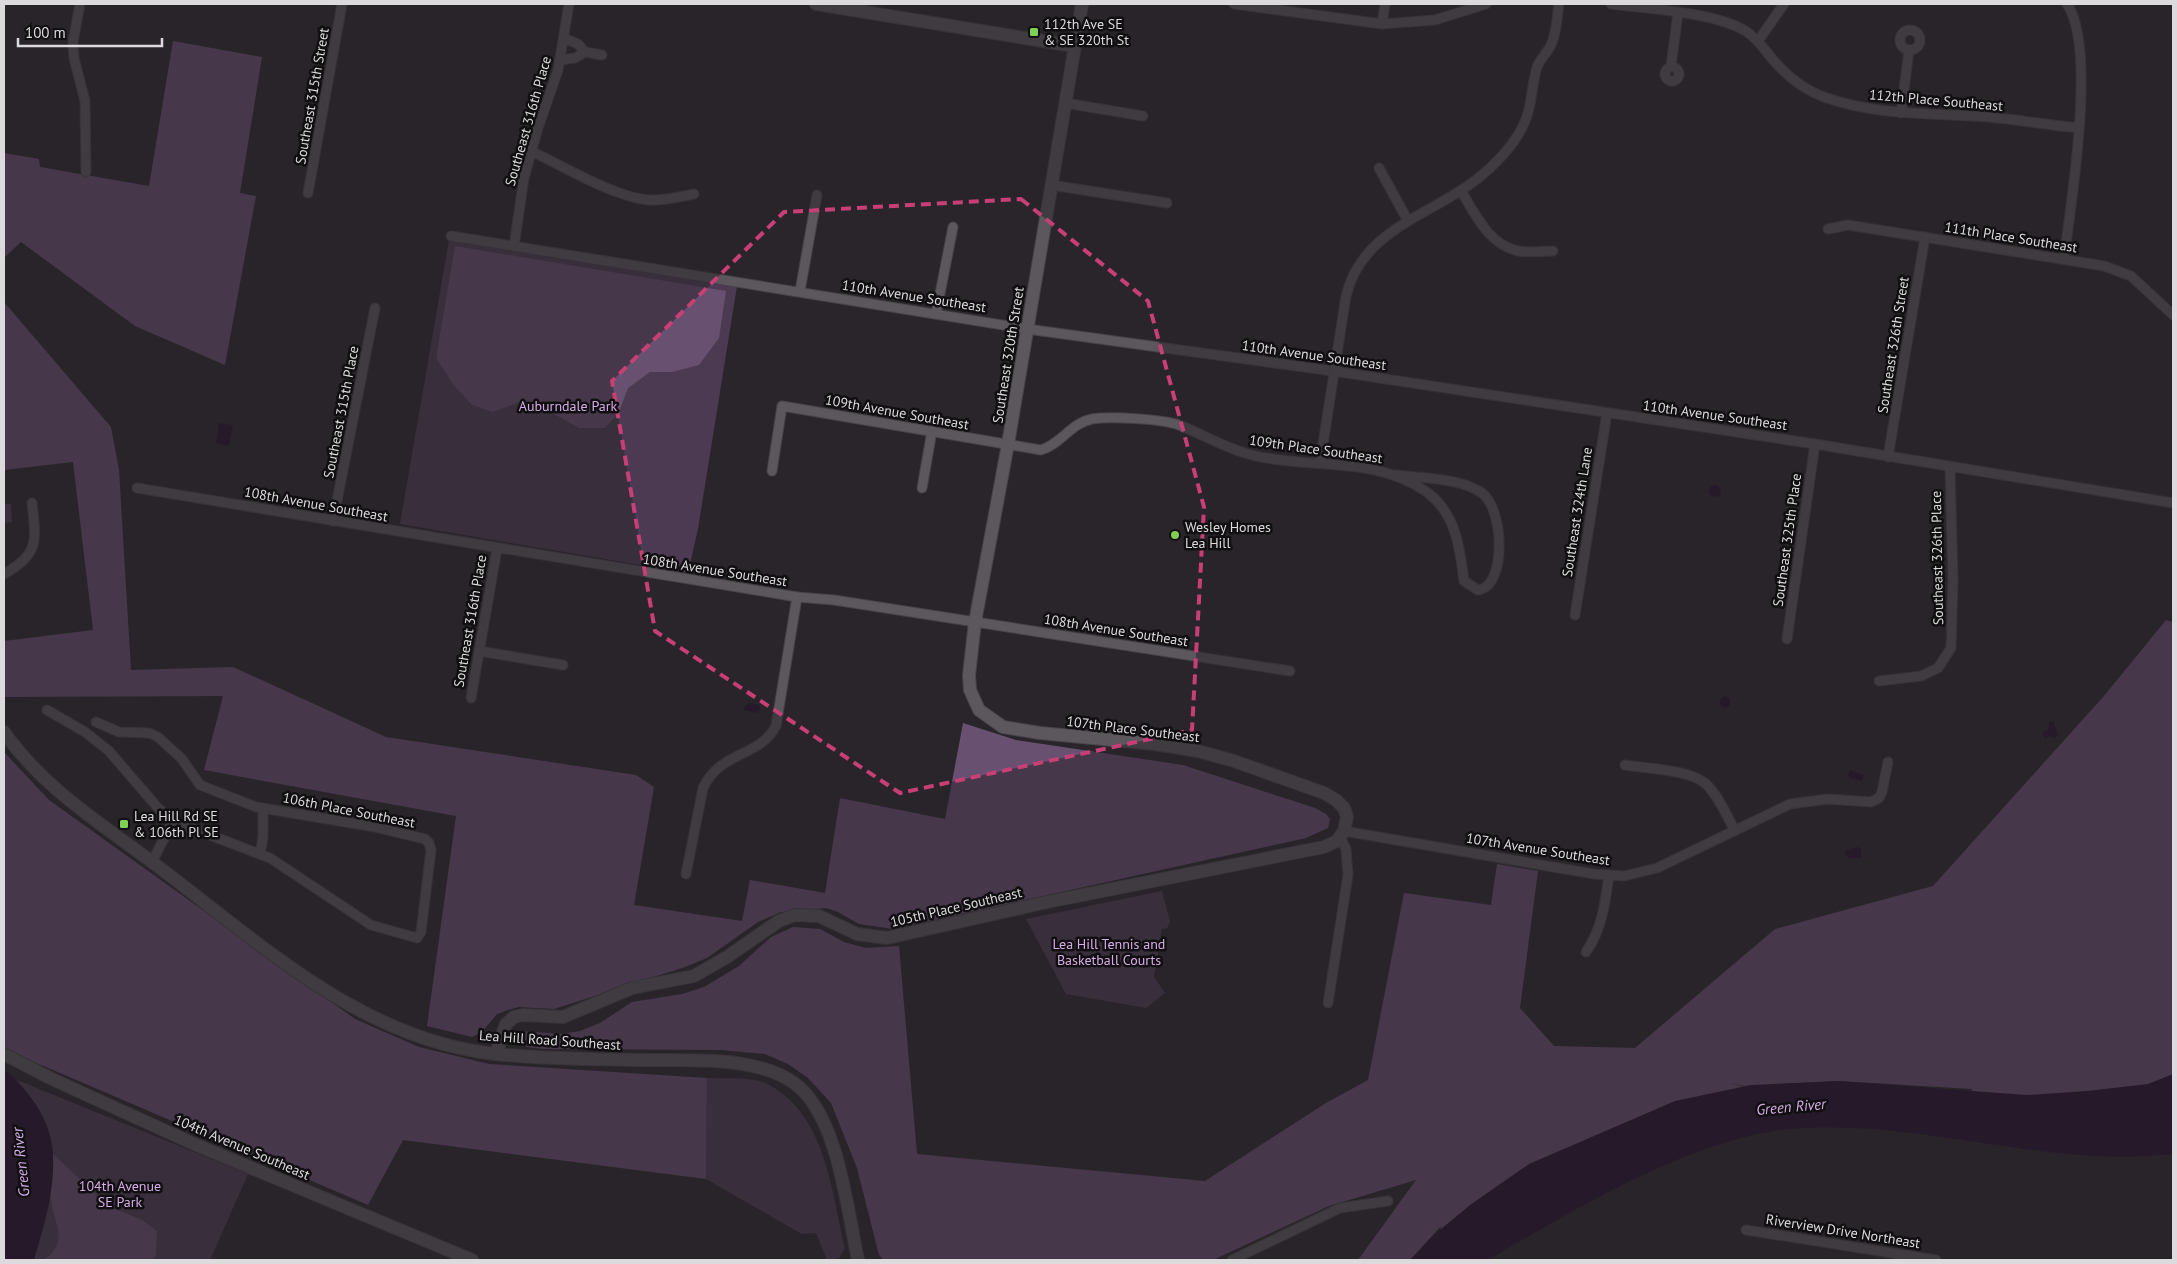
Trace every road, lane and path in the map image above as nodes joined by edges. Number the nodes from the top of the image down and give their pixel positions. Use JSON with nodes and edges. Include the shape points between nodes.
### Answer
{"nodes":[{"id":1,"x":80,"y":4,"type":"edge"},
{"id":2,"x":342,"y":4,"type":"edge"},
{"id":3,"x":569,"y":4,"type":"edge"},
{"id":4,"x":816,"y":4,"type":"edge"},
{"id":5,"x":1082,"y":4,"type":"edge"},
{"id":6,"x":1234,"y":4,"type":"edge"},
{"id":7,"x":1385,"y":4,"type":"edge"},
{"id":8,"x":1486,"y":4,"type":"edge"},
{"id":9,"x":1559,"y":4,"type":"edge"},
{"id":10,"x":1611,"y":4,"type":"edge"},
{"id":11,"x":1784,"y":4,"type":"edge"},
{"id":12,"x":2066,"y":4,"type":"edge"},
{"id":13,"x":1273,"y":6,"type":"edge"},
{"id":14,"x":1674,"y":10,"type":"edge"},
{"id":15,"x":1382,"y":24,"type":"junction"},
{"id":16,"x":564,"y":38,"type":"junction"},
{"id":17,"x":1758,"y":41,"type":"junction"},
{"id":18,"x":1074,"y":46,"type":"junction"},
{"id":19,"x":1909,"y":50,"type":"dead end"},
{"id":20,"x":585,"y":52,"type":"junction"},
{"id":21,"x":602,"y":55,"type":"dead end"},
{"id":22,"x":560,"y":60,"type":"junction"},
{"id":23,"x":1672,"y":66,"type":"dead end"},
{"id":24,"x":1065,"y":103,"type":"junction"},
{"id":25,"x":1901,"y":113,"type":"junction"},
{"id":26,"x":1143,"y":116,"type":"dead end"},
{"id":27,"x":2079,"y":128,"type":"junction"},
{"id":28,"x":531,"y":150,"type":"junction"},
{"id":29,"x":1379,"y":168,"type":"dead end"},
{"id":30,"x":86,"y":172,"type":"dead end"},
{"id":31,"x":1051,"y":184,"type":"junction"},
{"id":32,"x":1461,"y":191,"type":"junction"},
{"id":33,"x":308,"y":193,"type":"dead end"},
{"id":34,"x":694,"y":194,"type":"dead end"},
{"id":35,"x":817,"y":195,"type":"dead end"},
{"id":36,"x":1168,"y":203,"type":"dead end"},
{"id":37,"x":1408,"y":221,"type":"junction"},
{"id":38,"x":953,"y":227,"type":"dead end"},
{"id":39,"x":1828,"y":228,"type":"dead end"},
{"id":40,"x":451,"y":236,"type":"dead end"},
{"id":41,"x":1925,"y":237,"type":"junction"},
{"id":42,"x":514,"y":246,"type":"junction"},
{"id":43,"x":1553,"y":251,"type":"dead end"},
{"id":44,"x":2064,"y":258,"type":"junction"},
{"id":45,"x":800,"y":292,"type":"junction"},
{"id":46,"x":376,"y":308,"type":"dead end"},
{"id":47,"x":936,"y":314,"type":"junction"},
{"id":48,"x":2173,"y":316,"type":"edge"},
{"id":49,"x":1027,"y":329,"type":"junction"},
{"id":50,"x":1333,"y":371,"type":"junction"},
{"id":51,"x":1607,"y":414,"type":"junction"},
{"id":52,"x":932,"y":431,"type":"junction"},
{"id":53,"x":1008,"y":444,"type":"junction"},
{"id":54,"x":1815,"y":444,"type":"junction"},
{"id":55,"x":1888,"y":457,"type":"junction"},
{"id":56,"x":1320,"y":464,"type":"junction"},
{"id":57,"x":1950,"y":468,"type":"junction"},
{"id":58,"x":772,"y":471,"type":"dead end"},
{"id":59,"x":1396,"y":475,"type":"junction"},
{"id":60,"x":137,"y":488,"type":"dead end"},
{"id":61,"x":922,"y":488,"type":"dead end"},
{"id":62,"x":32,"y":503,"type":"dead end"},
{"id":63,"x":2173,"y":503,"type":"edge"},
{"id":64,"x":333,"y":521,"type":"junction"},
{"id":65,"x":497,"y":549,"type":"junction"},
{"id":66,"x":4,"y":574,"type":"edge"},
{"id":67,"x":797,"y":597,"type":"junction"},
{"id":68,"x":1575,"y":615,"type":"dead end"},
{"id":69,"x":975,"y":622,"type":"junction"},
{"id":70,"x":1787,"y":639,"type":"dead end"},
{"id":71,"x":479,"y":651,"type":"junction"},
{"id":72,"x":563,"y":665,"type":"dead end"},
{"id":73,"x":1290,"y":671,"type":"dead end"},
{"id":74,"x":1879,"y":681,"type":"dead end"},
{"id":75,"x":471,"y":698,"type":"dead end"},
{"id":76,"x":47,"y":710,"type":"dead end"},
{"id":77,"x":979,"y":710,"type":"joint"},
{"id":78,"x":96,"y":722,"type":"dead end"},
{"id":79,"x":4,"y":732,"type":"edge"},
{"id":80,"x":1888,"y":762,"type":"dead end"},
{"id":81,"x":1625,"y":765,"type":"dead end"},
{"id":82,"x":264,"y":808,"type":"junction"},
{"id":83,"x":173,"y":821,"type":"junction"},
{"id":84,"x":1735,"y":831,"type":"junction"},
{"id":85,"x":1342,"y":834,"type":"junction"},
{"id":86,"x":260,"y":854,"type":"junction"},
{"id":87,"x":152,"y":862,"type":"junction"},
{"id":88,"x":686,"y":874,"type":"dead end"},
{"id":89,"x":1609,"y":876,"type":"junction"},
{"id":90,"x":1586,"y":952,"type":"dead end"},
{"id":91,"x":1328,"y":1003,"type":"dead end"},
{"id":92,"x":4,"y":1054,"type":"edge"},
{"id":93,"x":496,"y":1054,"type":"junction"},
{"id":94,"x":1388,"y":1201,"type":"dead end"},
{"id":95,"x":1746,"y":1230,"type":"dead end"},
{"id":96,"x":472,"y":1260,"type":"edge"},
{"id":97,"x":858,"y":1260,"type":"edge"},
{"id":98,"x":1232,"y":1260,"type":"edge"},
{"id":99,"x":1936,"y":1260,"type":"edge"}],
"edges":[{"from":1,"to":30,"type":"street","via":[[72,42],[85,100]]},
{"from":2,"to":33,"type":"street","name":"Southeast 315th Street"},
{"from":3,"to":16,"type":"street","name":"Southeast 316th Place"},
{"from":4,"to":18,"type":"street"},
{"from":5,"to":18,"type":"street","name":"Southeast 320th Street"},
{"from":6,"to":13,"type":"street"},
{"from":7,"to":15,"type":"street"},
{"from":8,"to":15,"type":"street","via":[[1435,20]]},
{"from":9,"to":32,"type":"street","via":[[1555,35],[1538,66],[1522,128],[1499,159]]},
{"from":10,"to":14,"type":"street","name":"112th Place Southeast"},
{"from":11,"to":17,"type":"street"},
{"from":12,"to":27,"type":"street","via":[[2077,33],[2080,61]]},
{"from":13,"to":15,"type":"street"},
{"from":14,"to":17,"type":"street","name":"112th Place Southeast","via":[[1728,23],[1748,32]]},
{"from":14,"to":23,"type":"street"},
{"from":16,"to":20,"type":"street","via":[[578,44]]},
{"from":16,"to":22,"type":"street","name":"Southeast 316th Place"},
{"from":17,"to":25,"type":"street","name":"112th Place Southeast","via":[[1786,74],[1809,90],[1854,105]]},
{"from":18,"to":24,"type":"street","name":"Southeast 320th Street"},
{"from":19,"to":25,"type":"street"},
{"from":20,"to":21,"type":"street"},
{"from":20,"to":22,"type":"street","via":[[575,58]]},
{"from":22,"to":28,"type":"street","name":"Southeast 316th Place"},
{"from":24,"to":26,"type":"street"},
{"from":24,"to":31,"type":"street","name":"Southeast 320th Street"},
{"from":25,"to":27,"type":"street","name":"112th Place Southeast","via":[[1989,117]]},
{"from":27,"to":44,"type":"street"},
{"from":28,"to":34,"type":"street","via":[[637,198],[659,200]]},
{"from":28,"to":42,"type":"street","name":"Southeast 316th Place"},
{"from":29,"to":37,"type":"street"},
{"from":31,"to":36,"type":"street"},
{"from":31,"to":49,"type":"street","name":"Southeast 320th Street"},
{"from":32,"to":37,"type":"street"},
{"from":32,"to":43,"type":"street","via":[[1487,233],[1500,243],[1520,251]]},
{"from":35,"to":45,"type":"street"},
{"from":37,"to":50,"type":"street","via":[[1367,253],[1353,274]]},
{"from":38,"to":47,"type":"street"},
{"from":39,"to":41,"type":"street","name":"111th Place Southeast","via":[[1848,225]]},
{"from":40,"to":42,"type":"street","name":"110th Avenue Southeast"},
{"from":41,"to":44,"type":"street","name":"111th Place Southeast"},
{"from":41,"to":55,"type":"street","name":"Southeast 326th Street"},
{"from":42,"to":45,"type":"street","name":"110th Avenue Southeast"},
{"from":44,"to":48,"type":"street","name":"111th Place Southeast","via":[[2127,274]]},
{"from":45,"to":47,"type":"street","name":"110th Avenue Southeast"},
{"from":46,"to":64,"type":"street","name":"Southeast 315th Place"},
{"from":47,"to":49,"type":"street","name":"110th Avenue Southeast"},
{"from":49,"to":50,"type":"street","name":"110th Avenue Southeast"},
{"from":49,"to":53,"type":"street","name":"Southeast 320th Street"},
{"from":50,"to":51,"type":"street","name":"110th Avenue Southeast"},
{"from":50,"to":56,"type":"street"},
{"from":51,"to":54,"type":"street","name":"110th Avenue Southeast"},
{"from":51,"to":68,"type":"street","name":"Southeast 324th Lane"},
{"from":52,"to":53,"type":"street","name":"109th Avenue Southeast"},
{"from":52,"to":58,"type":"street","name":"109th Avenue Southeast","via":[[782,406]]},
{"from":52,"to":61,"type":"street"},
{"from":53,"to":56,"type":"street","name":"109th Place Southeast","via":[[1040,450],[1091,419],[1165,421],[1234,451]]},
{"from":53,"to":69,"type":"street","name":"Southeast 320th Street"},
{"from":54,"to":55,"type":"street","name":"110th Avenue Southeast"},
{"from":54,"to":70,"type":"street","name":"Southeast 325th Place"},
{"from":55,"to":57,"type":"street","name":"110th Avenue Southeast"},
{"from":56,"to":59,"type":"street","name":"109th Place Southeast"},
{"from":57,"to":63,"type":"street","name":"110th Avenue Southeast"},
{"from":57,"to":74,"type":"street","name":"Southeast 326th Place","via":[[1951,648],[1938,668],[1922,676]]},
{"from":59,"to":59,"type":"street","name":"109th Place Southeast","via":[[1439,502],[1456,533],[1464,581],[1478,590],[1485,590],[1491,584],[1499,542],[1496,514],[1489,500],[1481,492],[1450,481]]},
{"from":60,"to":64,"type":"street","name":"108th Avenue Southeast"},
{"from":62,"to":66,"type":"street","via":[[36,539],[25,560]]},
{"from":64,"to":65,"type":"street","name":"108th Avenue Southeast"},
{"from":65,"to":67,"type":"street","name":"108th Avenue Southeast"},
{"from":65,"to":71,"type":"street","name":"Southeast 316th Place"},
{"from":67,"to":69,"type":"street","name":"108th Avenue Southeast"},
{"from":67,"to":88,"type":"street","via":[[776,726],[771,735],[756,747],[729,760],[708,778],[703,788]]},
{"from":69,"to":73,"type":"street","name":"108th Avenue Southeast"},
{"from":69,"to":77,"type":"street","name":"Southeast 320th Street","via":[[969,683]]},
{"from":71,"to":72,"type":"street"},
{"from":71,"to":75,"type":"street","name":"Southeast 316th Place"},
{"from":76,"to":83,"type":"street","via":[[85,732],[109,751]]},
{"from":77,"to":85,"type":"street","name":"107th Place Southeast","via":[[997,724],[1020,731],[1177,747],[1234,761],[1336,800],[1347,817]]},
{"from":78,"to":82,"type":"street","name":"106th Place Southeast","via":[[118,732],[150,732],[182,759],[200,784],[256,808]]},
{"from":79,"to":87,"type":"street","name":"Lea Hill Road Southeast","via":[[48,783]]},
{"from":80,"to":84,"type":"street","name":"107th Avenue Southeast","via":[[1884,786],[1879,798],[1872,802],[1828,799],[1799,802],[1775,810]]},
{"from":81,"to":84,"type":"street","via":[[1680,774],[1703,782],[1714,794]]},
{"from":82,"to":86,"type":"street","name":"106th Place Southeast"},
{"from":82,"to":86,"type":"street","name":"106th Place Southeast","via":[[424,839],[431,850],[421,932],[417,938],[371,925]]},
{"from":83,"to":86,"type":"street"},
{"from":83,"to":87,"type":"street"},
{"from":84,"to":89,"type":"street","name":"107th Avenue Southeast","via":[[1657,868],[1634,875]]},
{"from":85,"to":89,"type":"street","name":"107th Avenue Southeast"},
{"from":85,"to":91,"type":"street","via":[[1348,874]]},
{"from":85,"to":93,"type":"street","name":"105th Place Southeast","via":[[1331,844],[1307,851],[1047,902],[887,938],[857,934],[819,916],[795,915],[779,921],[728,957],[694,976],[632,988],[563,1016],[514,1017],[506,1024]]},
{"from":87,"to":93,"type":"street","name":"Lea Hill Road Southeast","via":[[304,977],[360,1012],[416,1037]]},
{"from":89,"to":90,"type":"street","via":[[1602,919]]},
{"from":92,"to":96,"type":"street","name":"104th Avenue Southeast","via":[[194,1144]]},
{"from":93,"to":97,"type":"street","name":"Lea Hill Road Southeast","via":[[731,1064],[769,1070],[784,1077],[810,1098],[821,1113],[833,1148]]},
{"from":94,"to":98,"type":"street","via":[[1340,1208]]},
{"from":95,"to":99,"type":"street","name":"Riverview Drive Northeast"}]}
